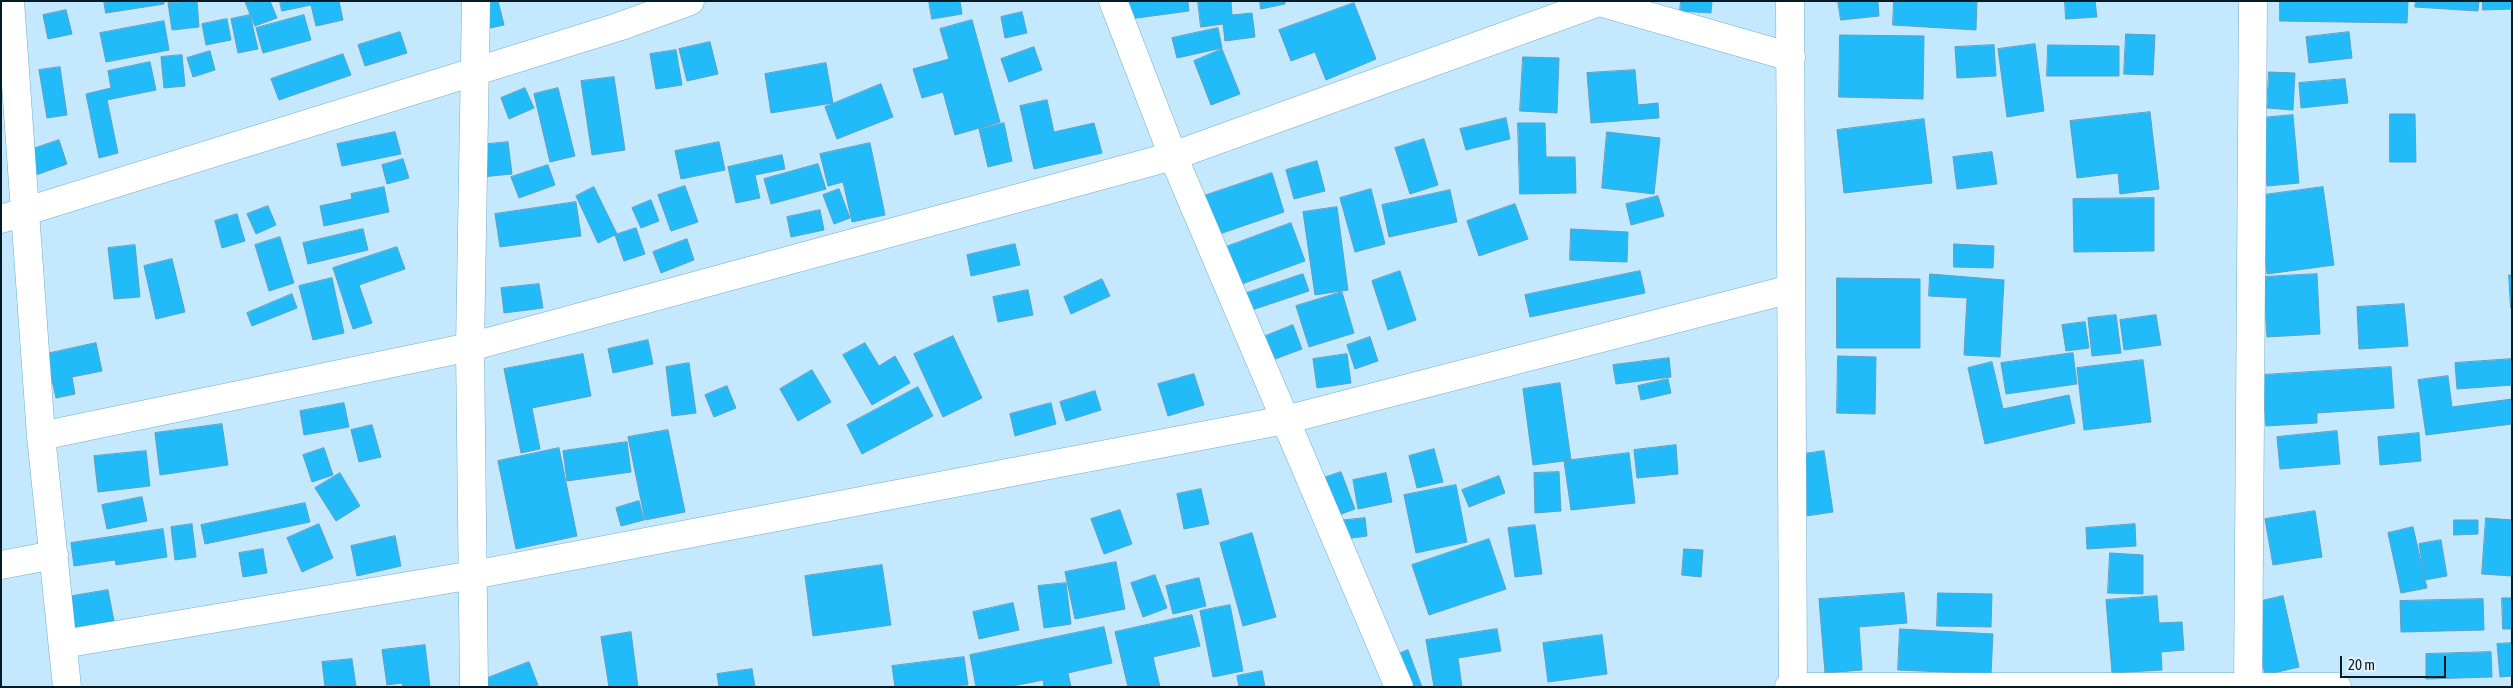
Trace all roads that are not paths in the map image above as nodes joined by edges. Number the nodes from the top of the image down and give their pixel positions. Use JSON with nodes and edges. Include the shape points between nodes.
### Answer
{"nodes":[{"id":1,"x":10,"y":1,"type":"edge"},
{"id":2,"x":476,"y":1,"type":"edge"},
{"id":3,"x":690,"y":1,"type":"edge"},
{"id":4,"x":1113,"y":1,"type":"edge"},
{"id":5,"x":1790,"y":1,"type":"edge"},
{"id":6,"x":2253,"y":1,"type":"edge"},
{"id":7,"x":1598,"y":2,"type":"edge"},
{"id":8,"x":1791,"y":58,"type":"junction"},
{"id":9,"x":476,"y":70,"type":"junction"},
{"id":10,"x":1173,"y":156,"type":"junction"},
{"id":11,"x":14,"y":215,"type":"edge"},
{"id":12,"x":1792,"y":289,"type":"junction"},
{"id":13,"x":470,"y":348,"type":"junction"},
{"id":14,"x":1285,"y":420,"type":"junction"},
{"id":15,"x":41,"y":436,"type":"junction"},
{"id":16,"x":54,"y":555,"type":"junction"},
{"id":17,"x":1,"y":565,"type":"edge"},
{"id":18,"x":473,"y":575,"type":"junction"},
{"id":19,"x":63,"y":644,"type":"junction"},
{"id":20,"x":2248,"y":686,"type":"edge"},
{"id":21,"x":67,"y":687,"type":"edge"},
{"id":22,"x":474,"y":687,"type":"edge"},
{"id":23,"x":1398,"y":687,"type":"edge"},
{"id":24,"x":1792,"y":687,"type":"edge"},
{"id":25,"x":2337,"y":687,"type":"edge"}],
"edges":[{"from":1,"to":11,"type":"street"},
{"from":2,"to":9,"type":"street"},
{"from":3,"to":9,"type":"street","via":[[618,27]]},
{"from":4,"to":10,"type":"street"},
{"from":5,"to":8,"type":"street"},
{"from":6,"to":20,"type":"street"},
{"from":7,"to":8,"type":"street"},
{"from":7,"to":10,"type":"street"},
{"from":8,"to":12,"type":"street"},
{"from":9,"to":11,"type":"street"},
{"from":9,"to":13,"type":"street"},
{"from":10,"to":13,"type":"street"},
{"from":10,"to":14,"type":"street"},
{"from":11,"to":15,"type":"street"},
{"from":12,"to":14,"type":"street"},
{"from":12,"to":24,"type":"street"},
{"from":13,"to":15,"type":"street"},
{"from":13,"to":18,"type":"street"},
{"from":14,"to":18,"type":"street"},
{"from":14,"to":23,"type":"street"},
{"from":15,"to":16,"type":"street"},
{"from":16,"to":17,"type":"street"},
{"from":16,"to":19,"type":"street"},
{"from":18,"to":19,"type":"street"},
{"from":18,"to":22,"type":"street"},
{"from":19,"to":21,"type":"street"},
{"from":20,"to":24,"type":"street"},
{"from":20,"to":25,"type":"street"}]}
